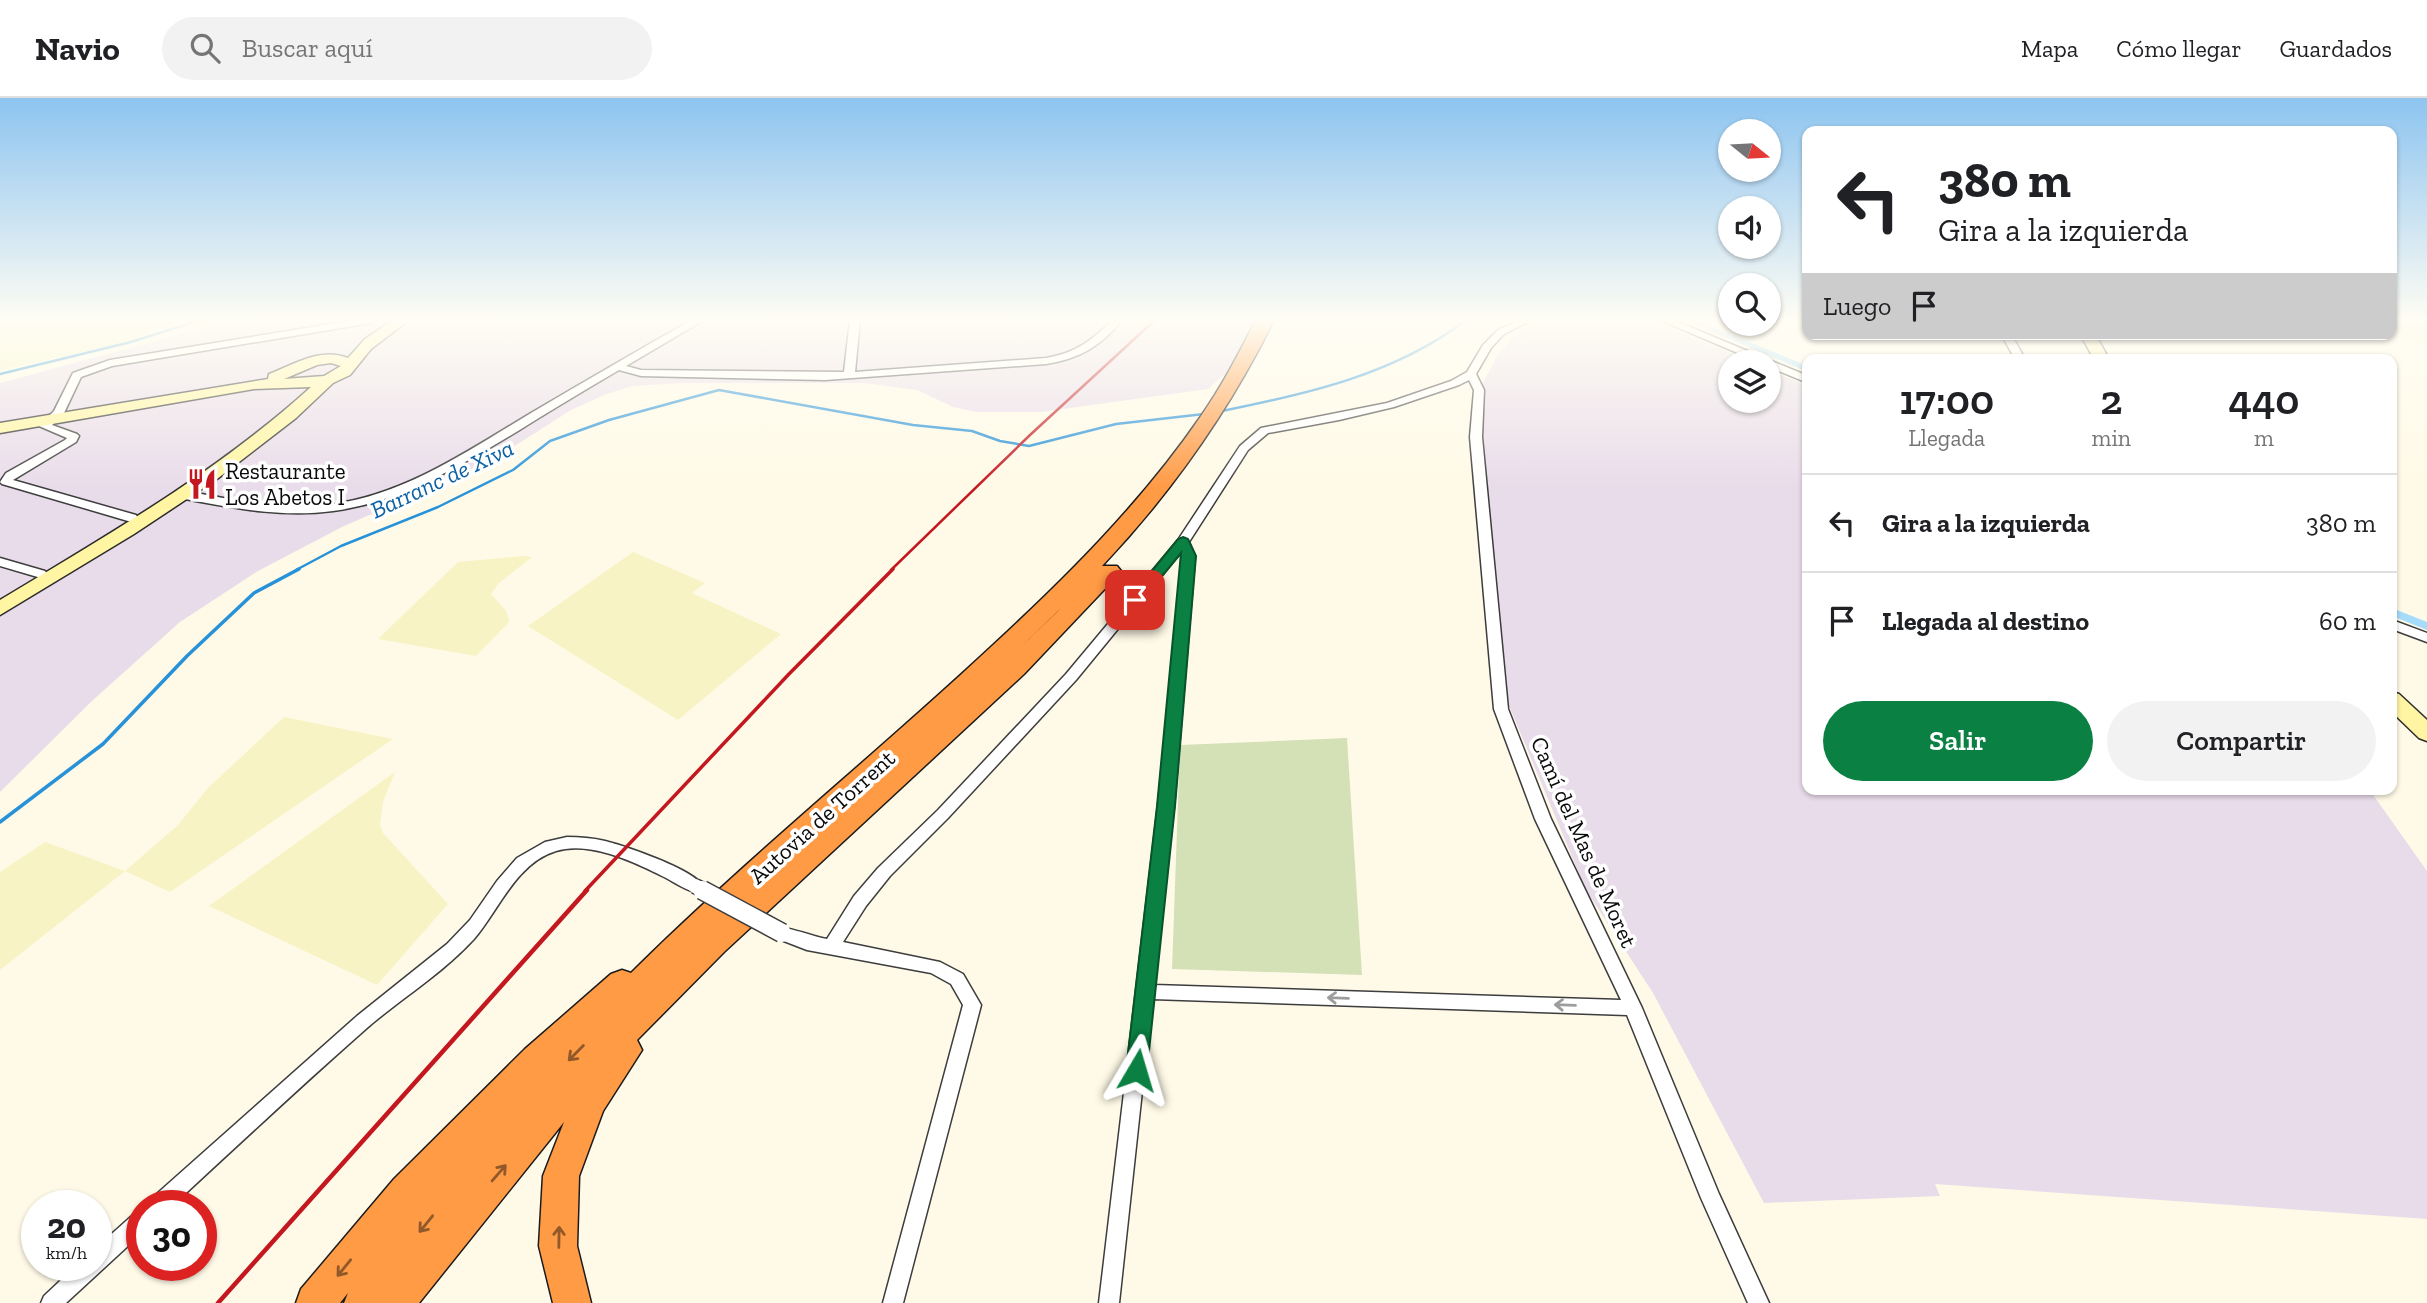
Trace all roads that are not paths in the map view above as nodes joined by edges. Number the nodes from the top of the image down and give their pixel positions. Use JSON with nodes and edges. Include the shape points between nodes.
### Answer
{"nodes":[{"id":1,"x":78,"y":376,"type":"edge"},
{"id":2,"x":337,"y":376,"type":"edge"},
{"id":3,"x":602,"y":376,"type":"edge"},
{"id":4,"x":1244,"y":376,"type":"edge"},
{"id":5,"x":1245,"y":376,"type":"edge"},
{"id":6,"x":1467,"y":376,"type":"edge"},
{"id":7,"x":1472,"y":376,"type":"edge"},
{"id":8,"x":298,"y":378,"type":"junction"},
{"id":9,"x":327,"y":381,"type":"junction"},
{"id":10,"x":1241,"y":383,"type":"junction"},
{"id":11,"x":51,"y":419,"type":"junction"},
{"id":12,"x":0,"y":428,"type":"edge"},
{"id":13,"x":1207,"y":435,"type":"junction"},
{"id":14,"x":185,"y":495,"type":"junction"},
{"id":15,"x":132,"y":518,"type":"junction"},
{"id":16,"x":1183,"y":542,"type":"junction"},
{"id":17,"x":0,"y":562,"type":"edge"},
{"id":18,"x":41,"y":574,"type":"junction"},
{"id":19,"x":1106,"y":574,"type":"junction"},
{"id":20,"x":0,"y":599,"type":"edge"},
{"id":21,"x":0,"y":609,"type":"edge"},
{"id":22,"x":2397,"y":626,"type":"edge"},
{"id":23,"x":1018,"y":636,"type":"junction"},
{"id":24,"x":2427,"y":638,"type":"edge"},
{"id":25,"x":2399,"y":706,"type":"edge"},
{"id":26,"x":2427,"y":734,"type":"edge"},
{"id":27,"x":831,"y":947,"type":"junction"},
{"id":28,"x":1146,"y":992,"type":"junction"},
{"id":29,"x":1633,"y":1008,"type":"junction"},
{"id":30,"x":176,"y":1190,"type":"edge"},
{"id":31,"x":126,"y":1235,"type":"edge"},
{"id":32,"x":112,"y":1247,"type":"edge"},
{"id":33,"x":75,"y":1281,"type":"edge"},
{"id":34,"x":51,"y":1303,"type":"edge"},
{"id":35,"x":315,"y":1303,"type":"edge"},
{"id":36,"x":363,"y":1303,"type":"edge"},
{"id":37,"x":395,"y":1303,"type":"edge"},
{"id":38,"x":572,"y":1303,"type":"edge"},
{"id":39,"x":892,"y":1303,"type":"edge"},
{"id":40,"x":1109,"y":1303,"type":"edge"},
{"id":41,"x":1759,"y":1303,"type":"edge"}],
"edges":[{"from":1,"to":11,"type":"street","via":[[59,413]]},
{"from":2,"to":9,"type":"street"},
{"from":3,"to":14,"type":"street","via":[[422,480],[365,502],[301,510]]},
{"from":4,"to":10,"type":"highway","name":"Autovia de Torrent"},
{"from":5,"to":10,"type":"highway","name":"Autovia de Torrent"},
{"from":6,"to":16,"type":"street","via":[[1390,405],[1265,430],[1244,448]]},
{"from":7,"to":29,"type":"street","name":"Camí del Mas de Moret","via":[[1479,390],[1476,437],[1501,709],[1544,819]]},
{"from":8,"to":9,"type":"street"},
{"from":8,"to":11,"type":"street"},
{"from":8,"to":15,"type":"street","via":[[302,392],[292,403],[224,457]]},
{"from":9,"to":14,"type":"street"},
{"from":10,"to":13,"type":"highway","name":"Autovia de Torrent"},
{"from":11,"to":12,"type":"street"},
{"from":11,"to":15,"type":"street","via":[[44,426],[73,436],[70,442],[10,475],[6,482]]},
{"from":13,"to":19,"type":"highway","name":"Autovia de Torrent","via":[[1160,512]]},
{"from":13,"to":23,"type":"highway","name":"Autovia de Torrent"},
{"from":14,"to":21,"type":"street"},
{"from":15,"to":18,"type":"street"},
{"from":16,"to":27,"type":"street","via":[[1071,677],[884,872]]},
{"from":16,"to":28,"type":"street","via":[[1189,556]]},
{"from":17,"to":18,"type":"street"},
{"from":18,"to":20,"type":"street"},
{"from":37,"to":19,"type":"highway","name":"Autovia de Torrent","one_way":true,"via":[[461,1217],[582,1077],[692,964],[998,681]]},
{"from":38,"to":19,"type":"highway","one_way":true,"via":[[558,1246],[562,1176],[589,1103],[632,1040],[1044,648]]},
{"from":22,"to":24,"type":"street"},
{"from":23,"to":35,"type":"highway","one_way":true,"via":[[537,1059],[407,1191]]},
{"from":23,"to":36,"type":"highway","name":"Autovia de Torrent","one_way":true,"via":[[692,934],[570,1058]]},
{"from":25,"to":26,"type":"street"},
{"from":27,"to":30,"type":"street","bridge":true,"via":[[782,933],[658,866],[591,844],[551,845],[510,873],[465,937],[365,1019]]},
{"from":27,"to":39,"type":"street","via":[[934,967],[957,979],[972,1005]]},
{"from":29,"to":28,"type":"street","one_way":true},
{"from":28,"to":40,"type":"street"},
{"from":29,"to":41,"type":"street","name":"Camí del Mas de Moret"},
{"from":31,"to":32,"type":"street"},
{"from":33,"to":34,"type":"street"}]}
